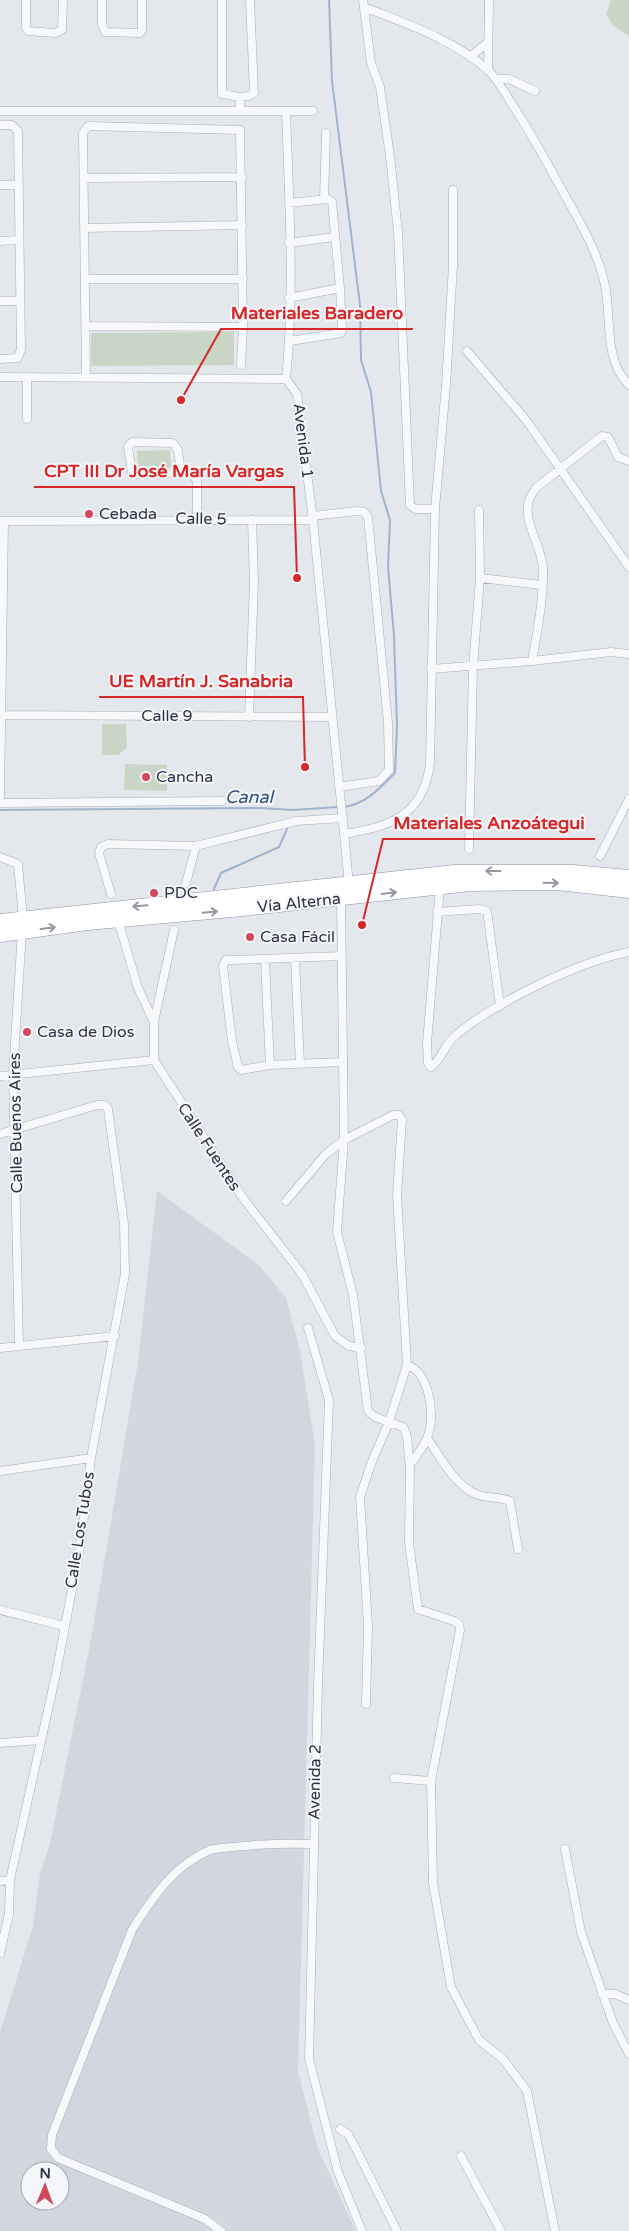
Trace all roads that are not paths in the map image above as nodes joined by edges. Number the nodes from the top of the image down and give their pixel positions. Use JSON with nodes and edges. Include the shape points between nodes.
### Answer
{"nodes":[{"id":1,"x":26,"y":0,"type":"edge"},
{"id":2,"x":63,"y":0,"type":"edge"},
{"id":3,"x":102,"y":0,"type":"edge"},
{"id":4,"x":142,"y":0,"type":"edge"},
{"id":5,"x":222,"y":0,"type":"edge"},
{"id":6,"x":250,"y":0,"type":"edge"},
{"id":7,"x":488,"y":0,"type":"edge"},
{"id":8,"x":364,"y":3,"type":"edge"},
{"id":9,"x":487,"y":43,"type":"junction"},
{"id":10,"x":470,"y":57,"type":"junction"},
{"id":11,"x":488,"y":70,"type":"junction"},
{"id":12,"x":496,"y":78,"type":"junction"},
{"id":13,"x":536,"y":91,"type":"dead end"},
{"id":14,"x":240,"y":97,"type":"junction"},
{"id":15,"x":0,"y":111,"type":"edge"},
{"id":16,"x":240,"y":111,"type":"junction"},
{"id":17,"x":286,"y":111,"type":"junction"},
{"id":18,"x":313,"y":111,"type":"dead end"},
{"id":19,"x":0,"y":125,"type":"edge"},
{"id":20,"x":326,"y":133,"type":"dead end"},
{"id":21,"x":242,"y":177,"type":"junction"},
{"id":22,"x":85,"y":178,"type":"junction"},
{"id":23,"x":0,"y":185,"type":"edge"},
{"id":24,"x":18,"y":185,"type":"junction"},
{"id":25,"x":453,"y":190,"type":"dead end"},
{"id":26,"x":324,"y":199,"type":"junction"},
{"id":27,"x":289,"y":203,"type":"junction"},
{"id":28,"x":242,"y":226,"type":"junction"},
{"id":29,"x":86,"y":228,"type":"junction"},
{"id":30,"x":334,"y":237,"type":"junction"},
{"id":31,"x":19,"y":240,"type":"junction"},
{"id":32,"x":0,"y":241,"type":"edge"},
{"id":33,"x":289,"y":243,"type":"junction"},
{"id":34,"x":86,"y":279,"type":"junction"},
{"id":35,"x":242,"y":279,"type":"junction"},
{"id":36,"x":340,"y":288,"type":"junction"},
{"id":37,"x":289,"y":298,"type":"junction"},
{"id":38,"x":0,"y":301,"type":"edge"},
{"id":39,"x":20,"y":301,"type":"junction"},
{"id":40,"x":86,"y":326,"type":"junction"},
{"id":41,"x":243,"y":327,"type":"junction"},
{"id":42,"x":290,"y":341,"type":"junction"},
{"id":43,"x":467,"y":351,"type":"dead end"},
{"id":44,"x":0,"y":359,"type":"edge"},
{"id":45,"x":241,"y":365,"type":"dead end"},
{"id":46,"x":0,"y":377,"type":"edge"},
{"id":47,"x":27,"y":377,"type":"junction"},
{"id":48,"x":86,"y":378,"type":"junction"},
{"id":49,"x":286,"y":379,"type":"junction"},
{"id":50,"x":629,"y":385,"type":"edge"},
{"id":51,"x":27,"y":419,"type":"dead end"},
{"id":52,"x":629,"y":461,"type":"edge"},
{"id":53,"x":560,"y":468,"type":"junction"},
{"id":54,"x":180,"y":473,"type":"junction"},
{"id":55,"x":435,"y":509,"type":"junction"},
{"id":56,"x":479,"y":510,"type":"dead end"},
{"id":57,"x":312,"y":518,"type":"junction"},
{"id":58,"x":197,"y":519,"type":"junction"},
{"id":59,"x":252,"y":520,"type":"junction"},
{"id":60,"x":2,"y":521,"type":"edge"},
{"id":61,"x":628,"y":564,"type":"edge"},
{"id":62,"x":480,"y":578,"type":"junction"},
{"id":63,"x":542,"y":585,"type":"junction"},
{"id":64,"x":629,"y":654,"type":"edge"},
{"id":65,"x":532,"y":662,"type":"junction"},
{"id":66,"x":473,"y":667,"type":"junction"},
{"id":67,"x":431,"y":669,"type":"junction"},
{"id":68,"x":1,"y":715,"type":"junction"},
{"id":69,"x":249,"y":717,"type":"junction"},
{"id":70,"x":332,"y":717,"type":"junction"},
{"id":71,"x":339,"y":789,"type":"junction"},
{"id":72,"x":0,"y":796,"type":"edge"},
{"id":73,"x":629,"y":799,"type":"edge"},
{"id":74,"x":222,"y":801,"type":"dead end"},
{"id":75,"x":0,"y":803,"type":"edge"},
{"id":76,"x":342,"y":816,"type":"junction"},
{"id":77,"x":345,"y":834,"type":"junction"},
{"id":78,"x":196,"y":846,"type":"junction"},
{"id":79,"x":469,"y":849,"type":"dead end"},
{"id":80,"x":600,"y":856,"type":"dead end"},
{"id":81,"x":0,"y":857,"type":"edge"},
{"id":82,"x":629,"y":877,"type":"edge"},
{"id":83,"x":186,"y":883,"type":"dead end"},
{"id":84,"x":349,"y":884,"type":"junction"},
{"id":85,"x":440,"y":887,"type":"junction"},
{"id":86,"x":629,"y":890,"type":"edge"},
{"id":87,"x":111,"y":894,"type":"dead end"},
{"id":88,"x":341,"y":898,"type":"junction"},
{"id":89,"x":437,"y":912,"type":"junction"},
{"id":90,"x":118,"y":920,"type":"junction"},
{"id":91,"x":0,"y":921,"type":"edge"},
{"id":92,"x":22,"y":924,"type":"junction"},
{"id":93,"x":174,"y":930,"type":"dead end"},
{"id":94,"x":0,"y":935,"type":"edge"},
{"id":95,"x":629,"y":952,"type":"edge"},
{"id":96,"x":342,"y":956,"type":"junction"},
{"id":97,"x":295,"y":959,"type":"junction"},
{"id":98,"x":265,"y":960,"type":"junction"},
{"id":99,"x":500,"y":1006,"type":"junction"},
{"id":100,"x":154,"y":1022,"type":"junction"},
{"id":101,"x":154,"y":1060,"type":"junction"},
{"id":102,"x":342,"y":1062,"type":"junction"},
{"id":103,"x":300,"y":1063,"type":"junction"},
{"id":104,"x":270,"y":1065,"type":"junction"},
{"id":105,"x":13,"y":1074,"type":"junction"},
{"id":106,"x":0,"y":1076,"type":"edge"},
{"id":107,"x":13,"y":1131,"type":"junction"},
{"id":108,"x":0,"y":1134,"type":"edge"},
{"id":109,"x":344,"y":1140,"type":"junction"},
{"id":110,"x":286,"y":1202,"type":"dead end"},
{"id":111,"x":308,"y":1328,"type":"dead end"},
{"id":112,"x":115,"y":1336,"type":"junction"},
{"id":113,"x":18,"y":1346,"type":"junction"},
{"id":114,"x":0,"y":1348,"type":"edge"},
{"id":115,"x":361,"y":1348,"type":"junction"},
{"id":116,"x":406,"y":1365,"type":"junction"},
{"id":117,"x":389,"y":1422,"type":"junction"},
{"id":118,"x":427,"y":1438,"type":"junction"},
{"id":119,"x":91,"y":1458,"type":"junction"},
{"id":120,"x":410,"y":1465,"type":"junction"},
{"id":121,"x":0,"y":1471,"type":"edge"},
{"id":122,"x":518,"y":1549,"type":"dead end"},
{"id":123,"x":0,"y":1610,"type":"edge"},
{"id":124,"x":64,"y":1626,"type":"junction"},
{"id":125,"x":366,"y":1704,"type":"dead end"},
{"id":126,"x":40,"y":1740,"type":"junction"},
{"id":127,"x":0,"y":1743,"type":"edge"},
{"id":128,"x":394,"y":1778,"type":"dead end"},
{"id":129,"x":432,"y":1781,"type":"junction"},
{"id":130,"x":314,"y":1844,"type":"junction"},
{"id":131,"x":565,"y":1850,"type":"dead end"},
{"id":132,"x":10,"y":1880,"type":"junction"},
{"id":133,"x":0,"y":1881,"type":"edge"},
{"id":134,"x":0,"y":1953,"type":"edge"},
{"id":135,"x":602,"y":1994,"type":"junction"},
{"id":136,"x":629,"y":2000,"type":"edge"},
{"id":137,"x":629,"y":2054,"type":"edge"},
{"id":138,"x":340,"y":2129,"type":"dead end"},
{"id":139,"x":461,"y":2156,"type":"dead end"},
{"id":140,"x":221,"y":2231,"type":"edge"},
{"id":141,"x":362,"y":2231,"type":"edge"},
{"id":142,"x":397,"y":2231,"type":"edge"},
{"id":143,"x":501,"y":2231,"type":"edge"},
{"id":144,"x":555,"y":2231,"type":"edge"}],
"edges":[{"from":1,"to":2,"type":"street","via":[[28,32],[62,30]]},
{"from":3,"to":4,"type":"street","via":[[105,32],[131,33],[142,30]]},
{"from":5,"to":14,"type":"street","via":[[222,94]]},
{"from":6,"to":14,"type":"street","via":[[254,93]]},
{"from":7,"to":9,"type":"street"},
{"from":8,"to":10,"type":"street"},
{"from":8,"to":55,"type":"street","via":[[371,63],[380,87],[398,232],[410,506]]},
{"from":9,"to":10,"type":"street"},
{"from":9,"to":11,"type":"street"},
{"from":10,"to":11,"type":"street"},
{"from":11,"to":12,"type":"street"},
{"from":12,"to":13,"type":"street","via":[[509,79]]},
{"from":12,"to":50,"type":"street","via":[[530,131],[594,250],[606,293],[611,356],[619,374]]},
{"from":14,"to":16,"type":"street"},
{"from":15,"to":16,"type":"street"},
{"from":16,"to":17,"type":"street"},
{"from":17,"to":18,"type":"street"},
{"from":17,"to":27,"type":"street"},
{"from":19,"to":24,"type":"street","via":[[12,125],[18,130]]},
{"from":20,"to":26,"type":"street"},
{"from":21,"to":22,"type":"street"},
{"from":21,"to":22,"type":"street","via":[[242,134],[237,128],[88,126],[84,133]]},
{"from":21,"to":28,"type":"street"},
{"from":22,"to":29,"type":"street"},
{"from":23,"to":24,"type":"street"},
{"from":24,"to":31,"type":"street"},
{"from":25,"to":55,"type":"street","via":[[453,265]]},
{"from":26,"to":27,"type":"street"},
{"from":26,"to":30,"type":"street","via":[[332,202]]},
{"from":27,"to":33,"type":"street"},
{"from":28,"to":29,"type":"street"},
{"from":28,"to":35,"type":"street"},
{"from":29,"to":34,"type":"street"},
{"from":30,"to":33,"type":"street"},
{"from":30,"to":36,"type":"street"},
{"from":31,"to":32,"type":"street"},
{"from":31,"to":39,"type":"street"},
{"from":33,"to":37,"type":"street"},
{"from":34,"to":35,"type":"street"},
{"from":34,"to":40,"type":"street"},
{"from":35,"to":41,"type":"street"},
{"from":36,"to":37,"type":"street"},
{"from":36,"to":42,"type":"street","via":[[341,333]]},
{"from":37,"to":42,"type":"street"},
{"from":38,"to":39,"type":"street"},
{"from":39,"to":44,"type":"street","via":[[20,354],[14,359]]},
{"from":40,"to":41,"type":"street"},
{"from":40,"to":48,"type":"street"},
{"from":41,"to":45,"type":"street"},
{"from":42,"to":49,"type":"street"},
{"from":43,"to":53,"type":"street","via":[[526,420]]},
{"from":46,"to":47,"type":"street"},
{"from":47,"to":48,"type":"street"},
{"from":47,"to":51,"type":"street"},
{"from":48,"to":49,"type":"street"},
{"from":49,"to":57,"type":"street","name":"Avenida 1","via":[[297,394]]},
{"from":52,"to":53,"type":"street","via":[[615,455],[608,437],[604,435]]},
{"from":53,"to":61,"type":"street"},
{"from":53,"to":63,"type":"street","via":[[536,488],[528,501],[527,517],[543,567]]},
{"from":54,"to":54,"type":"street","via":[[132,473],[128,447],[132,442],[174,443],[178,450]]},
{"from":54,"to":58,"type":"street","via":[[190,473],[197,480]]},
{"from":55,"to":67,"type":"street"},
{"from":56,"to":62,"type":"street"},
{"from":57,"to":59,"type":"street","name":"Calle 5"},
{"from":57,"to":70,"type":"street","name":"Avenida 1"},
{"from":57,"to":71,"type":"street","name":"Calle 5","via":[[357,511],[368,517],[385,686],[389,770],[379,781]]},
{"from":58,"to":59,"type":"street","name":"Calle 5"},
{"from":58,"to":60,"type":"street","name":"Calle 5"},
{"from":59,"to":69,"type":"street","via":[[254,582]]},
{"from":60,"to":68,"type":"street"},
{"from":62,"to":63,"type":"street"},
{"from":62,"to":66,"type":"street"},
{"from":63,"to":65,"type":"street"},
{"from":64,"to":65,"type":"street","via":[[611,652]]},
{"from":65,"to":66,"type":"street"},
{"from":66,"to":67,"type":"street"},
{"from":66,"to":79,"type":"street"},
{"from":67,"to":77,"type":"street","via":[[430,764],[421,796],[392,822]]},
{"from":68,"to":69,"type":"street","name":"Calle 9"},
{"from":68,"to":72,"type":"street"},
{"from":69,"to":70,"type":"street","name":"Calle 9"},
{"from":70,"to":71,"type":"street","name":"Avenida 1"},
{"from":71,"to":76,"type":"street","name":"Avenida 1"},
{"from":73,"to":80,"type":"street"},
{"from":74,"to":75,"type":"street"},
{"from":76,"to":77,"type":"street"},
{"from":76,"to":78,"type":"street","via":[[296,821]]},
{"from":77,"to":84,"type":"street"},
{"from":78,"to":83,"type":"street"},
{"from":78,"to":87,"type":"street","via":[[108,844],[101,847],[99,853]]},
{"from":81,"to":92,"type":"street","name":"Calle Buenos Aires","via":[[18,864]]},
{"from":82,"to":84,"type":"highway","name":"Vía Alterna","one_way":true,"via":[[573,872],[476,871]]},
{"from":84,"to":92,"type":"highway","name":"Vía Alterna","one_way":true},
{"from":85,"to":86,"type":"highway","name":"Vía Alterna","one_way":true,"via":[[491,882],[558,883]]},
{"from":88,"to":85,"type":"highway","name":"Vía Alterna","one_way":true},
{"from":85,"to":89,"type":"street"},
{"from":90,"to":88,"type":"highway","name":"Vía Alterna","one_way":true},
{"from":88,"to":96,"type":"street"},
{"from":89,"to":99,"type":"street","via":[[488,911]]},
{"from":89,"to":99,"type":"street","via":[[427,1043],[431,1067],[456,1034]]},
{"from":92,"to":90,"type":"highway","name":"Vía Alterna","one_way":true},
{"from":90,"to":100,"type":"street","via":[[138,988]]},
{"from":91,"to":92,"type":"highway","name":"Vía Alterna"},
{"from":92,"to":94,"type":"highway","name":"Vía Alterna"},
{"from":92,"to":105,"type":"street","name":"Calle Buenos Aires"},
{"from":93,"to":100,"type":"street"},
{"from":95,"to":99,"type":"street","via":[[578,966]]},
{"from":96,"to":97,"type":"street"},
{"from":96,"to":102,"type":"street"},
{"from":97,"to":98,"type":"street"},
{"from":97,"to":103,"type":"street"},
{"from":98,"to":104,"type":"street"},
{"from":98,"to":104,"type":"street","via":[[226,960],[223,966],[238,1067],[241,1070]]},
{"from":100,"to":101,"type":"street"},
{"from":101,"to":105,"type":"street"},
{"from":101,"to":115,"type":"street","name":"Calle Fuentes","via":[[243,1198],[302,1274],[335,1336],[349,1346]]},
{"from":102,"to":103,"type":"street"},
{"from":102,"to":109,"type":"street"},
{"from":103,"to":104,"type":"street"},
{"from":105,"to":106,"type":"street"},
{"from":105,"to":107,"type":"street","name":"Calle Buenos Aires"},
{"from":107,"to":108,"type":"street"},
{"from":107,"to":112,"type":"street","name":"Calle Los Tubos","via":[[104,1105],[108,1109],[124,1224],[125,1274]]},
{"from":107,"to":113,"type":"street","name":"Calle Buenos Aires"},
{"from":109,"to":110,"type":"street","via":[[324,1155]]},
{"from":109,"to":115,"type":"street","via":[[337,1232],[353,1295]]},
{"from":109,"to":116,"type":"street","via":[[393,1115],[399,1115],[402,1120],[397,1195]]},
{"from":111,"to":130,"type":"street","name":"Avenida 2","via":[[329,1400]]},
{"from":112,"to":113,"type":"street"},
{"from":112,"to":119,"type":"street","name":"Calle Los Tubos"},
{"from":113,"to":114,"type":"street"},
{"from":115,"to":117,"type":"street","via":[[368,1411]]},
{"from":116,"to":117,"type":"street"},
{"from":116,"to":118,"type":"street","via":[[419,1373],[427,1392],[432,1422]]},
{"from":117,"to":120,"type":"street","via":[[406,1431]]},
{"from":117,"to":125,"type":"street","via":[[360,1497],[368,1626]]},
{"from":118,"to":120,"type":"street"},
{"from":118,"to":122,"type":"street","via":[[469,1490],[477,1495],[510,1500]]},
{"from":119,"to":121,"type":"street"},
{"from":119,"to":124,"type":"street","name":"Calle Los Tubos"},
{"from":120,"to":129,"type":"street","via":[[409,1542],[418,1609],[454,1621],[460,1630]]},
{"from":123,"to":124,"type":"street"},
{"from":124,"to":126,"type":"street","name":"Calle Los Tubos"},
{"from":126,"to":127,"type":"street"},
{"from":126,"to":132,"type":"street","name":"Calle Los Tubos"},
{"from":128,"to":129,"type":"street"},
{"from":129,"to":144,"type":"street","via":[[433,1883],[451,1988],[479,2040],[503,2059],[526,2091]]},
{"from":130,"to":140,"type":"street","via":[[278,1843],[211,1850],[182,1867],[165,1884],[132,1930],[52,2135],[51,2149],[58,2158],[205,2219]]},
{"from":130,"to":141,"type":"street","name":"Avenida 2","via":[[309,2059],[338,2172]]},
{"from":131,"to":135,"type":"street","via":[[581,1932]]},
{"from":132,"to":133,"type":"street"},
{"from":132,"to":134,"type":"street","name":"Calle Los Tubos","via":[[9,1914]]},
{"from":135,"to":136,"type":"street","via":[[615,1994]]},
{"from":135,"to":137,"type":"street"},
{"from":138,"to":142,"type":"street","via":[[348,2134]]},
{"from":139,"to":143,"type":"street"}]}
